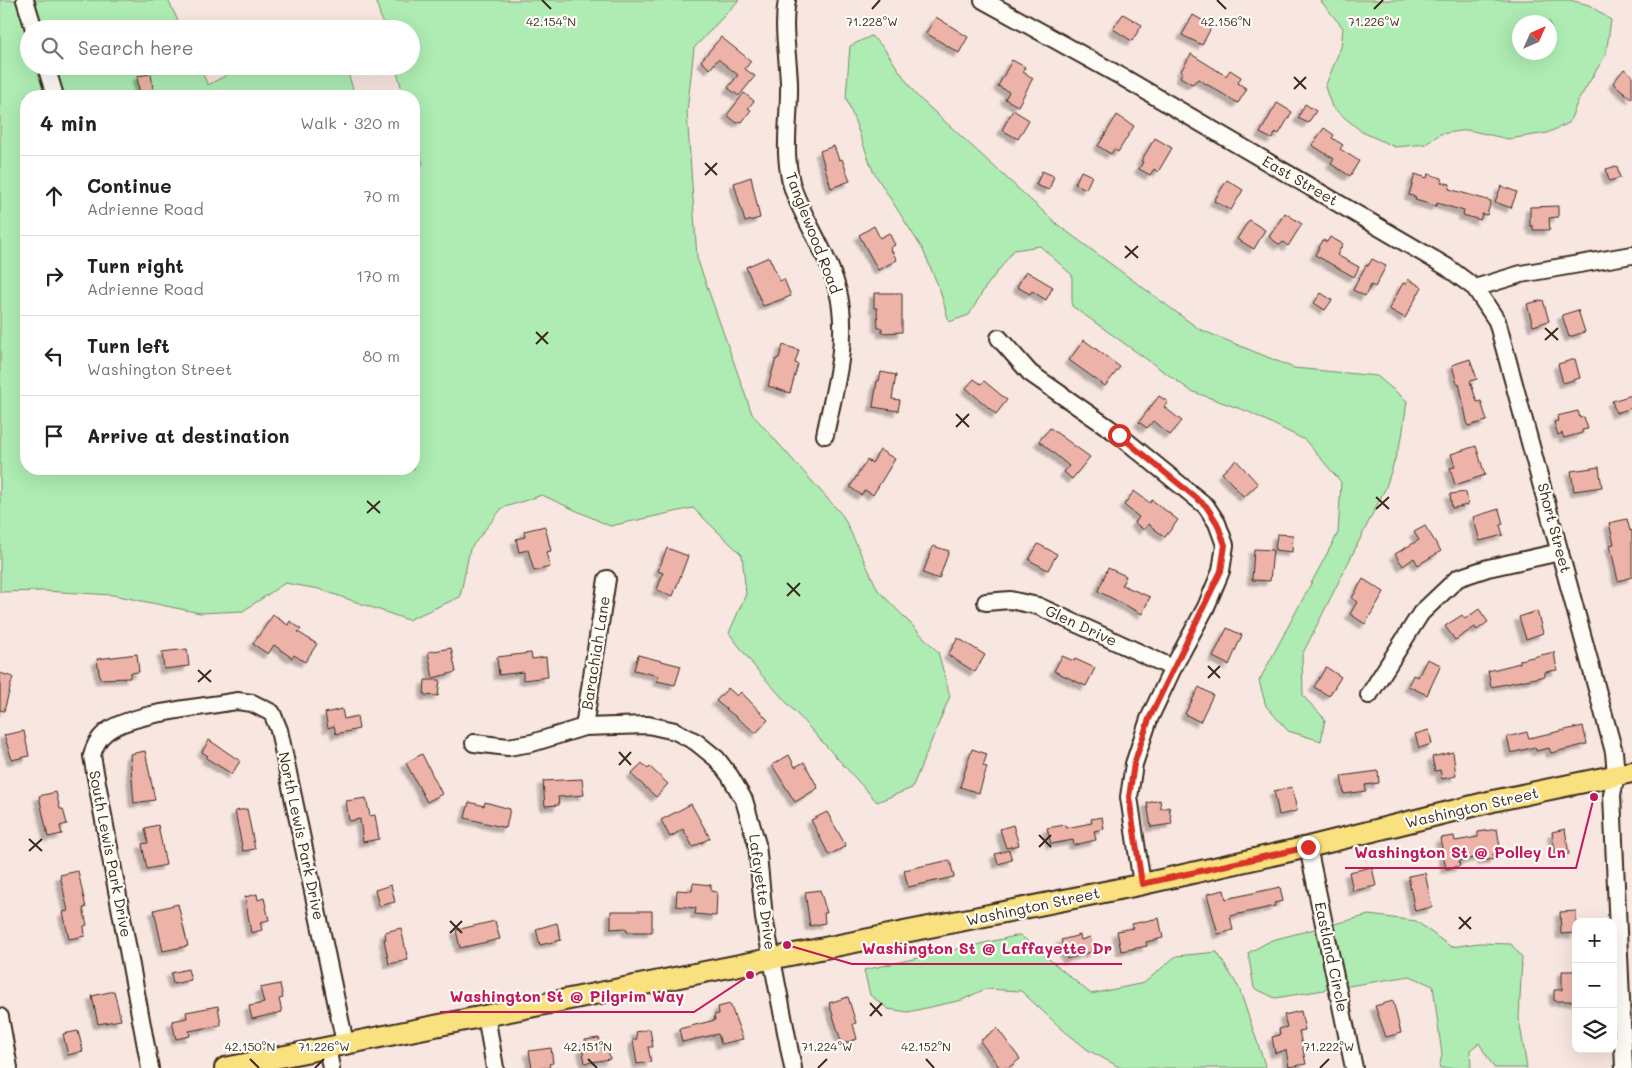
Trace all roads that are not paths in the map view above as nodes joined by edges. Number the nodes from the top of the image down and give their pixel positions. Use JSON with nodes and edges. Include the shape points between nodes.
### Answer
{"nodes":[{"id":1,"x":25,"y":0,"type":"edge"},
{"id":2,"x":787,"y":0,"type":"edge"},
{"id":3,"x":983,"y":0,"type":"edge"},
{"id":4,"x":31,"y":20,"type":"edge"},
{"id":5,"x":49,"y":75,"type":"edge"},
{"id":6,"x":54,"y":90,"type":"edge"},
{"id":7,"x":1632,"y":255,"type":"edge"},
{"id":8,"x":1475,"y":288,"type":"junction"},
{"id":9,"x":999,"y":338,"type":"dead end"},
{"id":10,"x":824,"y":435,"type":"dead end"},
{"id":11,"x":1560,"y":552,"type":"junction"},
{"id":12,"x":607,"y":579,"type":"dead end"},
{"id":13,"x":986,"y":602,"type":"dead end"},
{"id":14,"x":1173,"y":668,"type":"junction"},
{"id":15,"x":1369,"y":695,"type":"dead end"},
{"id":16,"x":191,"y":709,"type":"joint"},
{"id":17,"x":584,"y":728,"type":"junction"},
{"id":18,"x":474,"y":743,"type":"dead end"},
{"id":19,"x":1624,"y":773,"type":"edge"},
{"id":20,"x":1308,"y":847,"type":"junction"},
{"id":21,"x":1142,"y":884,"type":"junction"},
{"id":22,"x":771,"y":959,"type":"junction"},
{"id":23,"x":486,"y":1015,"type":"junction"},
{"id":24,"x":0,"y":1017,"type":"edge"},
{"id":25,"x":336,"y":1045,"type":"junction"},
{"id":26,"x":9,"y":1068,"type":"edge"},
{"id":27,"x":150,"y":1068,"type":"edge"},
{"id":28,"x":226,"y":1068,"type":"edge"},
{"id":29,"x":331,"y":1068,"type":"edge"},
{"id":30,"x":495,"y":1068,"type":"edge"},
{"id":31,"x":793,"y":1068,"type":"edge"},
{"id":32,"x":1354,"y":1068,"type":"edge"},
{"id":33,"x":1624,"y":1068,"type":"edge"}],
"edges":[{"from":1,"to":4,"type":"street"},
{"from":2,"to":10,"type":"street","name":"Tanglewood Road","via":[[784,16],[789,82],[787,164],[794,192],[827,262],[841,306],[842,355]]},
{"from":3,"to":8,"type":"street","name":"East Street","via":[[1124,78],[1439,262]]},
{"from":5,"to":6,"type":"street"},
{"from":7,"to":8,"type":"street","via":[[1522,274]]},
{"from":8,"to":11,"type":"street","name":"Short Street","via":[[1497,321]]},
{"from":9,"to":14,"type":"street","via":[[1030,373],[1119,435],[1206,506],[1217,523],[1225,545],[1221,571],[1206,607]]},
{"from":11,"to":15,"type":"street","via":[[1458,578],[1421,613]]},
{"from":11,"to":19,"type":"street","name":"Short Street","via":[[1614,752]]},
{"from":12,"to":17,"type":"street","name":"Barachiah Lane"},
{"from":13,"to":14,"type":"street","name":"Glen Drive","via":[[1010,600],[1038,606]]},
{"from":14,"to":21,"type":"street","via":[[1146,728],[1134,764],[1129,797]]},
{"from":16,"to":25,"type":"street","name":"North Lewis Park Drive","via":[[237,701],[252,704],[272,714],[279,730]]},
{"from":16,"to":27,"type":"street","name":"South Lewis Park Drive","via":[[123,722],[106,732],[95,745],[92,756]]},
{"from":17,"to":18,"type":"street","name":"Lafayette Drive","via":[[508,747]]},
{"from":17,"to":22,"type":"street","name":"Lafayette Drive","via":[[648,725],[675,731],[696,742],[721,765],[744,800],[752,825],[760,860]]},
{"from":19,"to":20,"type":"main road","name":"Washington Street"},
{"from":19,"to":33,"type":"street","name":"Short Street","via":[[1612,795]]},
{"from":20,"to":21,"type":"main road","name":"Washington Street"},
{"from":20,"to":32,"type":"street","name":"Eastland Circle"},
{"from":21,"to":22,"type":"main road","name":"Washington Street"},
{"from":22,"to":23,"type":"main road","name":"Washington Street"},
{"from":22,"to":31,"type":"street","name":"Lafayette Drive"},
{"from":23,"to":25,"type":"main road","name":"Washington Street"},
{"from":23,"to":30,"type":"street"},
{"from":24,"to":26,"type":"street"},
{"from":25,"to":28,"type":"main road","name":"Washington Street"},
{"from":25,"to":29,"type":"street"}]}
